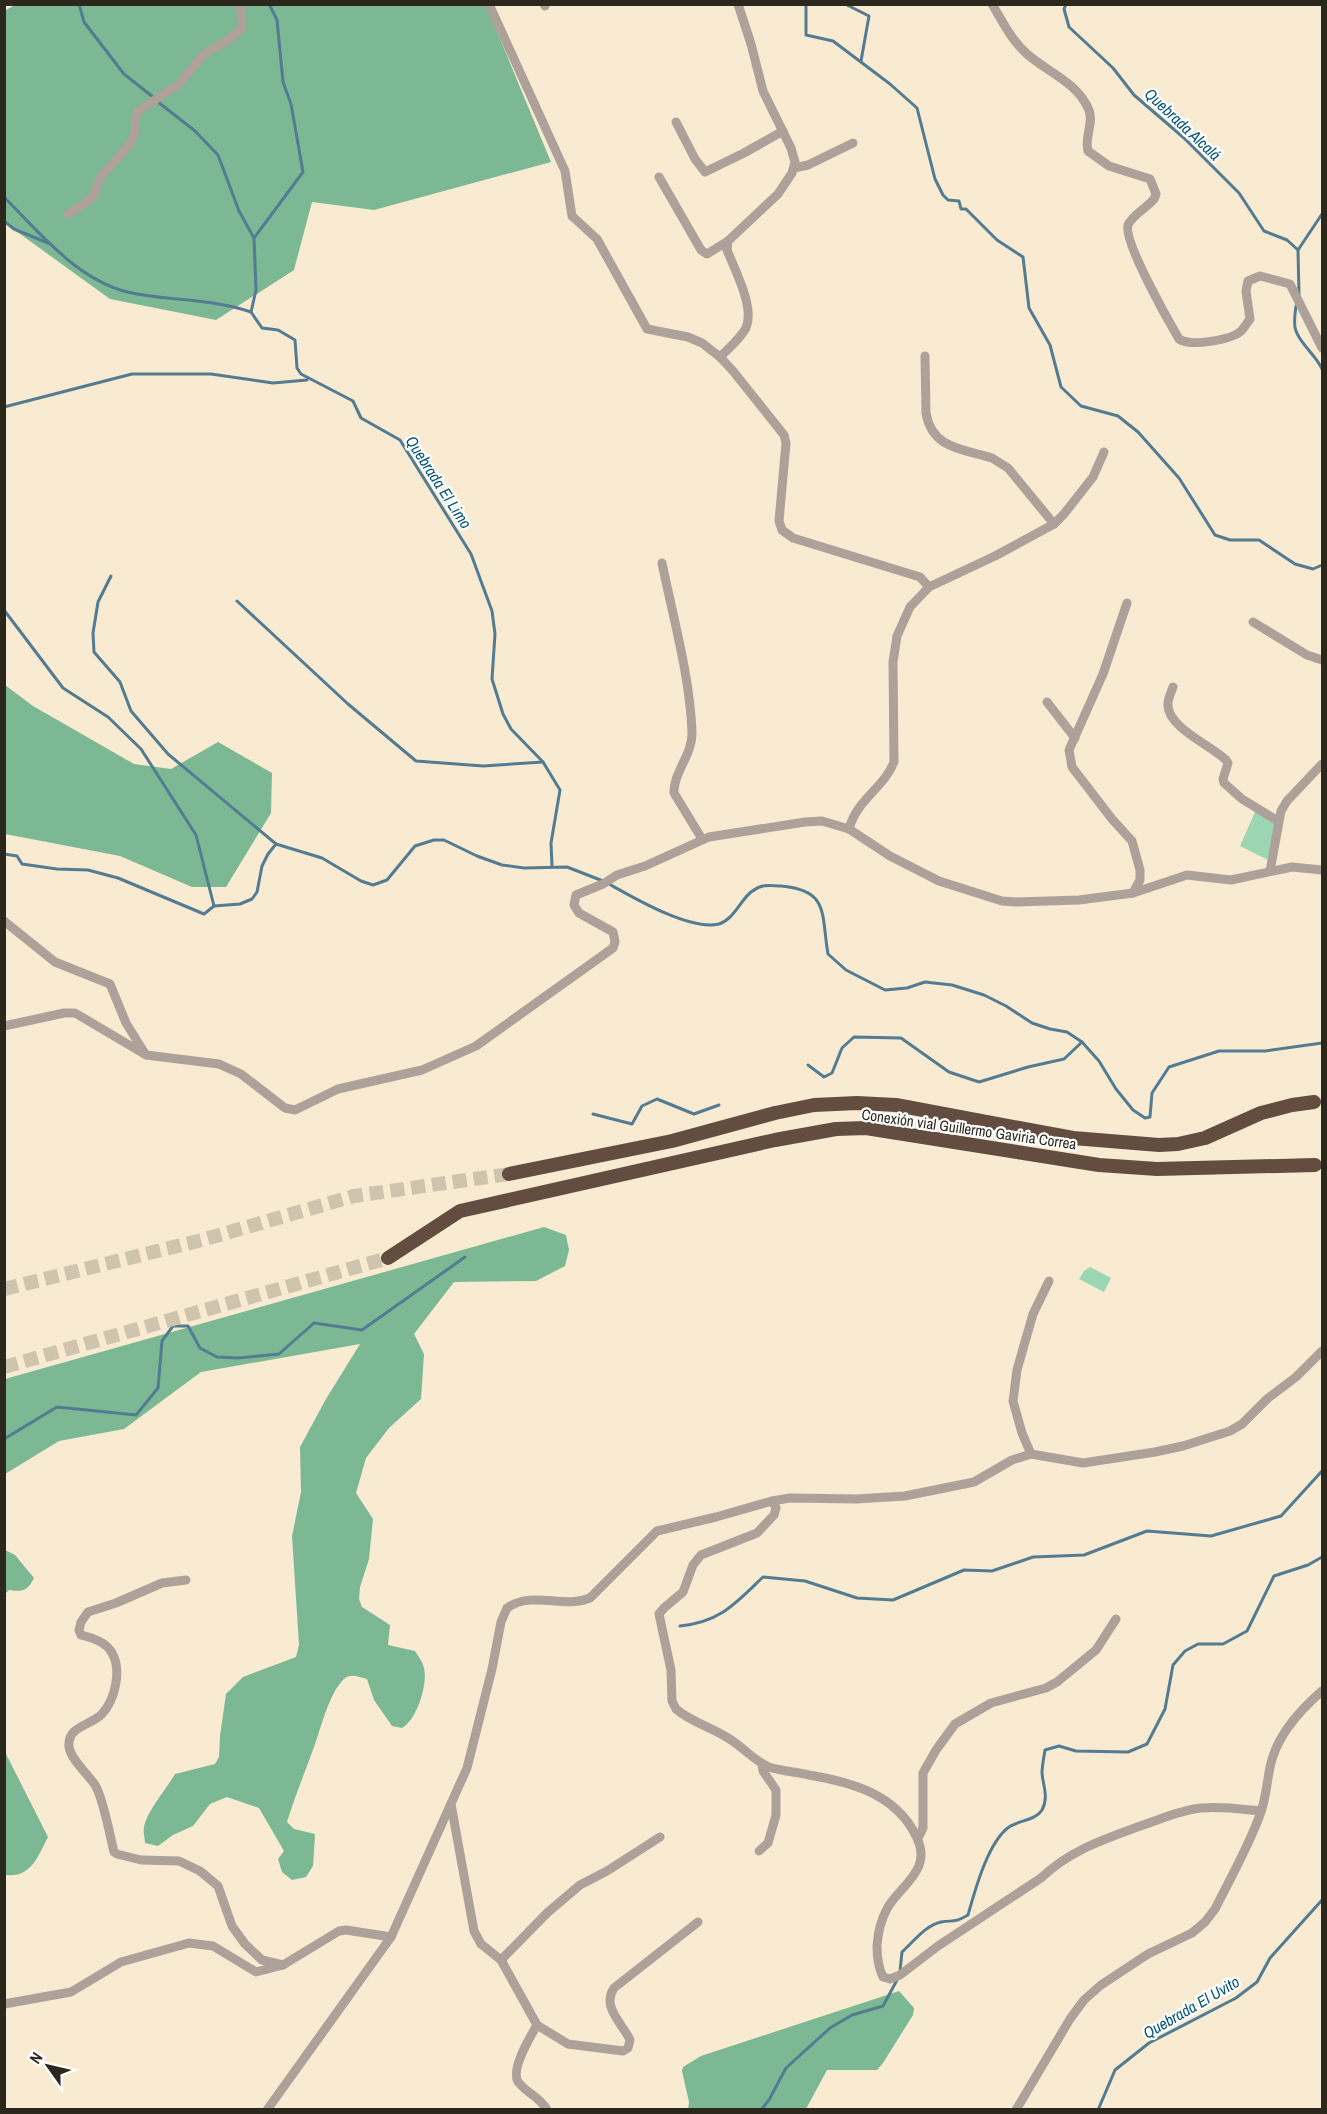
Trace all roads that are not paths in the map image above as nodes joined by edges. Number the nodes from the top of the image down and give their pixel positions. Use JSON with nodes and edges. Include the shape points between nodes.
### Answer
{"nodes":[{"id":1,"x":240,"y":4,"type":"edge"},
{"id":2,"x":489,"y":4,"type":"edge"},
{"id":3,"x":738,"y":4,"type":"edge"},
{"id":4,"x":992,"y":4,"type":"edge"},
{"id":5,"x":676,"y":122,"type":"dead end"},
{"id":6,"x":783,"y":131,"type":"junction"},
{"id":7,"x":854,"y":143,"type":"dead end"},
{"id":8,"x":794,"y":168,"type":"junction"},
{"id":9,"x":659,"y":177,"type":"dead end"},
{"id":10,"x":68,"y":214,"type":"dead end"},
{"id":11,"x":728,"y":241,"type":"junction"},
{"id":12,"x":1323,"y":348,"type":"edge"},
{"id":13,"x":925,"y":356,"type":"dead end"},
{"id":14,"x":720,"y":357,"type":"junction"},
{"id":15,"x":1104,"y":452,"type":"dead end"},
{"id":16,"x":1054,"y":524,"type":"junction"},
{"id":17,"x":662,"y":563,"type":"dead end"},
{"id":18,"x":929,"y":587,"type":"junction"},
{"id":19,"x":1127,"y":603,"type":"dead end"},
{"id":20,"x":1253,"y":622,"type":"dead end"},
{"id":21,"x":1323,"y":660,"type":"edge"},
{"id":22,"x":1173,"y":687,"type":"dead end"},
{"id":23,"x":1047,"y":702,"type":"dead end"},
{"id":24,"x":1075,"y":738,"type":"junction"},
{"id":25,"x":1323,"y":765,"type":"edge"},
{"id":26,"x":1278,"y":821,"type":"junction"},
{"id":27,"x":849,"y":830,"type":"junction"},
{"id":28,"x":702,"y":839,"type":"junction"},
{"id":29,"x":1323,"y":870,"type":"edge"},
{"id":30,"x":1270,"y":871,"type":"junction"},
{"id":31,"x":1133,"y":894,"type":"junction"},
{"id":32,"x":4,"y":921,"type":"edge"},
{"id":33,"x":4,"y":1026,"type":"edge"},
{"id":34,"x":146,"y":1055,"type":"junction"},
{"id":35,"x":1314,"y":1102,"type":"dead end"},
{"id":36,"x":1315,"y":1165,"type":"dead end"},
{"id":37,"x":509,"y":1174,"type":"tunnel mouth"},
{"id":38,"x":388,"y":1258,"type":"tunnel mouth"},
{"id":39,"x":1049,"y":1281,"type":"dead end"},
{"id":40,"x":1323,"y":1351,"type":"edge"},
{"id":41,"x":1031,"y":1454,"type":"junction"},
{"id":42,"x":772,"y":1501,"type":"junction"},
{"id":43,"x":186,"y":1580,"type":"dead end"},
{"id":44,"x":1116,"y":1619,"type":"dead end"},
{"id":45,"x":1323,"y":1691,"type":"edge"},
{"id":46,"x":762,"y":1764,"type":"junction"},
{"id":47,"x":451,"y":1804,"type":"junction"},
{"id":48,"x":1261,"y":1811,"type":"junction"},
{"id":49,"x":660,"y":1837,"type":"dead end"},
{"id":50,"x":918,"y":1838,"type":"junction"},
{"id":51,"x":759,"y":1851,"type":"dead end"},
{"id":52,"x":698,"y":1922,"type":"dead end"},
{"id":53,"x":391,"y":1937,"type":"junction"},
{"id":54,"x":501,"y":1960,"type":"junction"},
{"id":55,"x":283,"y":1965,"type":"junction"},
{"id":56,"x":4,"y":2004,"type":"edge"},
{"id":57,"x":537,"y":2025,"type":"junction"},
{"id":58,"x":267,"y":2109,"type":"edge"},
{"id":59,"x":547,"y":2109,"type":"edge"},
{"id":60,"x":1016,"y":2109,"type":"edge"}],
"edges":[{"from":1,"to":10,"type":"street","via":[[242,28],[204,54],[178,85],[138,111],[130,144],[100,178],[93,197]]},
{"from":2,"to":14,"type":"street","via":[[564,171],[572,216],[597,238],[647,329],[695,339]]},
{"from":3,"to":6,"type":"street","via":[[764,91]]},
{"from":4,"to":12,"type":"street","via":[[1015,41],[1074,87],[1089,110],[1087,148],[1092,156],[1109,166],[1150,179],[1154,199],[1131,221],[1128,231],[1146,278],[1179,339],[1195,343],[1242,331],[1250,319],[1248,281],[1260,276],[1290,284]]},
{"from":5,"to":6,"type":"street","via":[[705,172]]},
{"from":6,"to":8,"type":"street","via":[[794,155]]},
{"from":7,"to":8,"type":"street"},
{"from":8,"to":11,"type":"street","via":[[778,194]]},
{"from":9,"to":11,"type":"street","via":[[701,250],[707,254]]},
{"from":11,"to":14,"type":"street","via":[[727,250],[749,311],[743,333]]},
{"from":13,"to":16,"type":"street","via":[[926,413],[937,438],[1008,468]]},
{"from":14,"to":18,"type":"street","via":[[785,437],[779,521],[782,530],[793,538],[920,577]]},
{"from":15,"to":16,"type":"street","via":[[1093,477]]},
{"from":16,"to":18,"type":"street"},
{"from":17,"to":28,"type":"street","via":[[689,695],[692,734],[674,793]]},
{"from":18,"to":27,"type":"street","via":[[910,607],[897,636],[893,662],[894,762],[858,807]]},
{"from":19,"to":24,"type":"street","via":[[1103,674]]},
{"from":20,"to":21,"type":"street","via":[[1307,656]]},
{"from":22,"to":26,"type":"street","via":[[1168,709],[1196,740],[1226,760],[1224,783]]},
{"from":23,"to":24,"type":"street"},
{"from":24,"to":31,"type":"street","via":[[1069,750],[1072,767],[1132,841],[1140,870]]},
{"from":25,"to":26,"type":"street","via":[[1287,801]]},
{"from":26,"to":30,"type":"street"},
{"from":27,"to":28,"type":"street","via":[[828,822],[806,822]]},
{"from":27,"to":31,"type":"street","via":[[939,881],[1002,900],[1079,900]]},
{"from":28,"to":34,"type":"street","via":[[578,893],[574,905],[579,913],[613,932],[613,948],[486,1041],[429,1068],[338,1089],[290,1110],[230,1068]]},
{"from":29,"to":30,"type":"street","via":[[1292,867]]},
{"from":30,"to":31,"type":"street","via":[[1231,880],[1187,875]]},
{"from":32,"to":34,"type":"street","via":[[55,962],[111,984],[126,1023]]},
{"from":33,"to":34,"type":"street","via":[[75,1013]]},
{"from":35,"to":37,"type":"highway","name":"Conexión vial Guillermo Gaviria Correa","via":[[1261,1113],[1205,1138],[1159,1145],[1073,1138],[896,1105],[814,1105],[672,1141]]},
{"from":36,"to":38,"type":"highway","name":"Conexión vial Guillermo Gaviria Correa","via":[[1157,1169],[1099,1166],[866,1128],[836,1129],[460,1211]]},
{"from":39,"to":41,"type":"street","via":[[1033,1314],[1017,1370],[1013,1401]]},
{"from":40,"to":41,"type":"street","via":[[1230,1431],[1165,1450],[1083,1463]]},
{"from":41,"to":42,"type":"street","via":[[974,1482],[905,1496]]},
{"from":42,"to":46,"type":"street","via":[[774,1515],[754,1536],[696,1560],[683,1592],[659,1617],[676,1709],[729,1738]]},
{"from":42,"to":47,"type":"street","via":[[657,1531],[590,1599],[525,1600],[507,1608],[467,1767]]},
{"from":43,"to":55,"type":"street","via":[[162,1583],[88,1612],[81,1622],[81,1635],[97,1639],[112,1652],[116,1687],[102,1714],[72,1733],[70,1751],[97,1787],[117,1854],[179,1862],[200,1871],[218,1887],[232,1926],[245,1944],[262,1960]]},
{"from":44,"to":50,"type":"street","via":[[1096,1650],[1057,1683],[991,1703],[955,1724],[923,1773],[922,1828]]},
{"from":45,"to":48,"type":"street","via":[[1277,1746]]},
{"from":46,"to":50,"type":"street","via":[[830,1778],[876,1794],[904,1818]]},
{"from":46,"to":51,"type":"street","via":[[776,1790],[776,1815],[768,1843]]},
{"from":47,"to":53,"type":"street"},
{"from":47,"to":54,"type":"street","via":[[474,1931],[481,1944]]},
{"from":48,"to":50,"type":"street","via":[[1200,1808],[1101,1839],[1055,1864],[1041,1878],[890,1979],[883,1977],[879,1969],[880,1922],[919,1868]]},
{"from":48,"to":60,"type":"street","via":[[1215,1909],[1205,1922],[1192,1933],[1148,1954],[1085,1999]]},
{"from":49,"to":54,"type":"street","via":[[580,1885]]},
{"from":52,"to":57,"type":"street","via":[[610,1994],[615,2017],[630,2040],[628,2048],[623,2051],[568,2044]]},
{"from":53,"to":55,"type":"street","via":[[339,1931]]},
{"from":53,"to":58,"type":"street"},
{"from":54,"to":57,"type":"street"},
{"from":55,"to":56,"type":"street","via":[[256,1972],[213,1946],[189,1943],[121,1962],[71,1992]]},
{"from":57,"to":59,"type":"street","via":[[516,2076],[519,2084],[542,2100]]}]}
